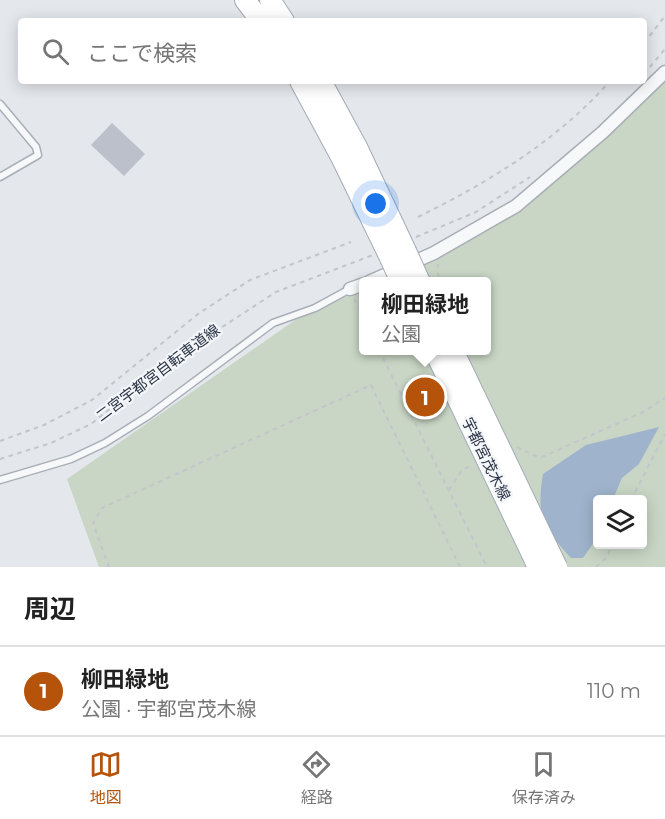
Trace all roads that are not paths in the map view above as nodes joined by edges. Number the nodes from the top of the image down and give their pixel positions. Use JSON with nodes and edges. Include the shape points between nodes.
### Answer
{"nodes":[{"id":1,"x":270,"y":0,"type":"edge"},
{"id":2,"x":282,"y":18,"type":"edge"},
{"id":3,"x":665,"y":72,"type":"edge"},
{"id":4,"x":302,"y":84,"type":"edge"},
{"id":5,"x":323,"y":84,"type":"edge"},
{"id":6,"x":0,"y":104,"type":"edge"},
{"id":7,"x":0,"y":177,"type":"edge"},
{"id":8,"x":396,"y":250,"type":"junction"},
{"id":9,"x":380,"y":277,"type":"edge"},
{"id":10,"x":400,"y":277,"type":"edge"},
{"id":11,"x":416,"y":277,"type":"edge"},
{"id":12,"x":359,"y":286,"type":"edge"},
{"id":13,"x":350,"y":289,"type":"joint"},
{"id":14,"x":436,"y":355,"type":"edge"},
{"id":15,"x":455,"y":355,"type":"edge"},
{"id":16,"x":0,"y":480,"type":"edge"},
{"id":17,"x":538,"y":567,"type":"edge"},
{"id":18,"x":557,"y":567,"type":"edge"}],
"edges":[{"from":1,"to":2,"type":"main road"},
{"from":3,"to":9,"type":"street","via":[[603,132],[516,206],[441,249]]},
{"from":4,"to":8,"type":"main road"},
{"from":5,"to":8,"type":"main road","via":[[357,147]]},
{"from":6,"to":7,"type":"lane","via":[[36,147],[38,155]]},
{"from":8,"to":10,"type":"main road","bridge":true},
{"from":8,"to":11,"type":"main road","bridge":true},
{"from":12,"to":13,"type":"street"},
{"from":13,"to":16,"type":"lane","via":[[315,308],[273,323],[148,416],[105,443],[71,459]]},
{"from":14,"to":17,"type":"main road","name":"宇都宮茂木線","bridge":true},
{"from":15,"to":18,"type":"main road","name":"宇都宮茂木線","bridge":true}]}
